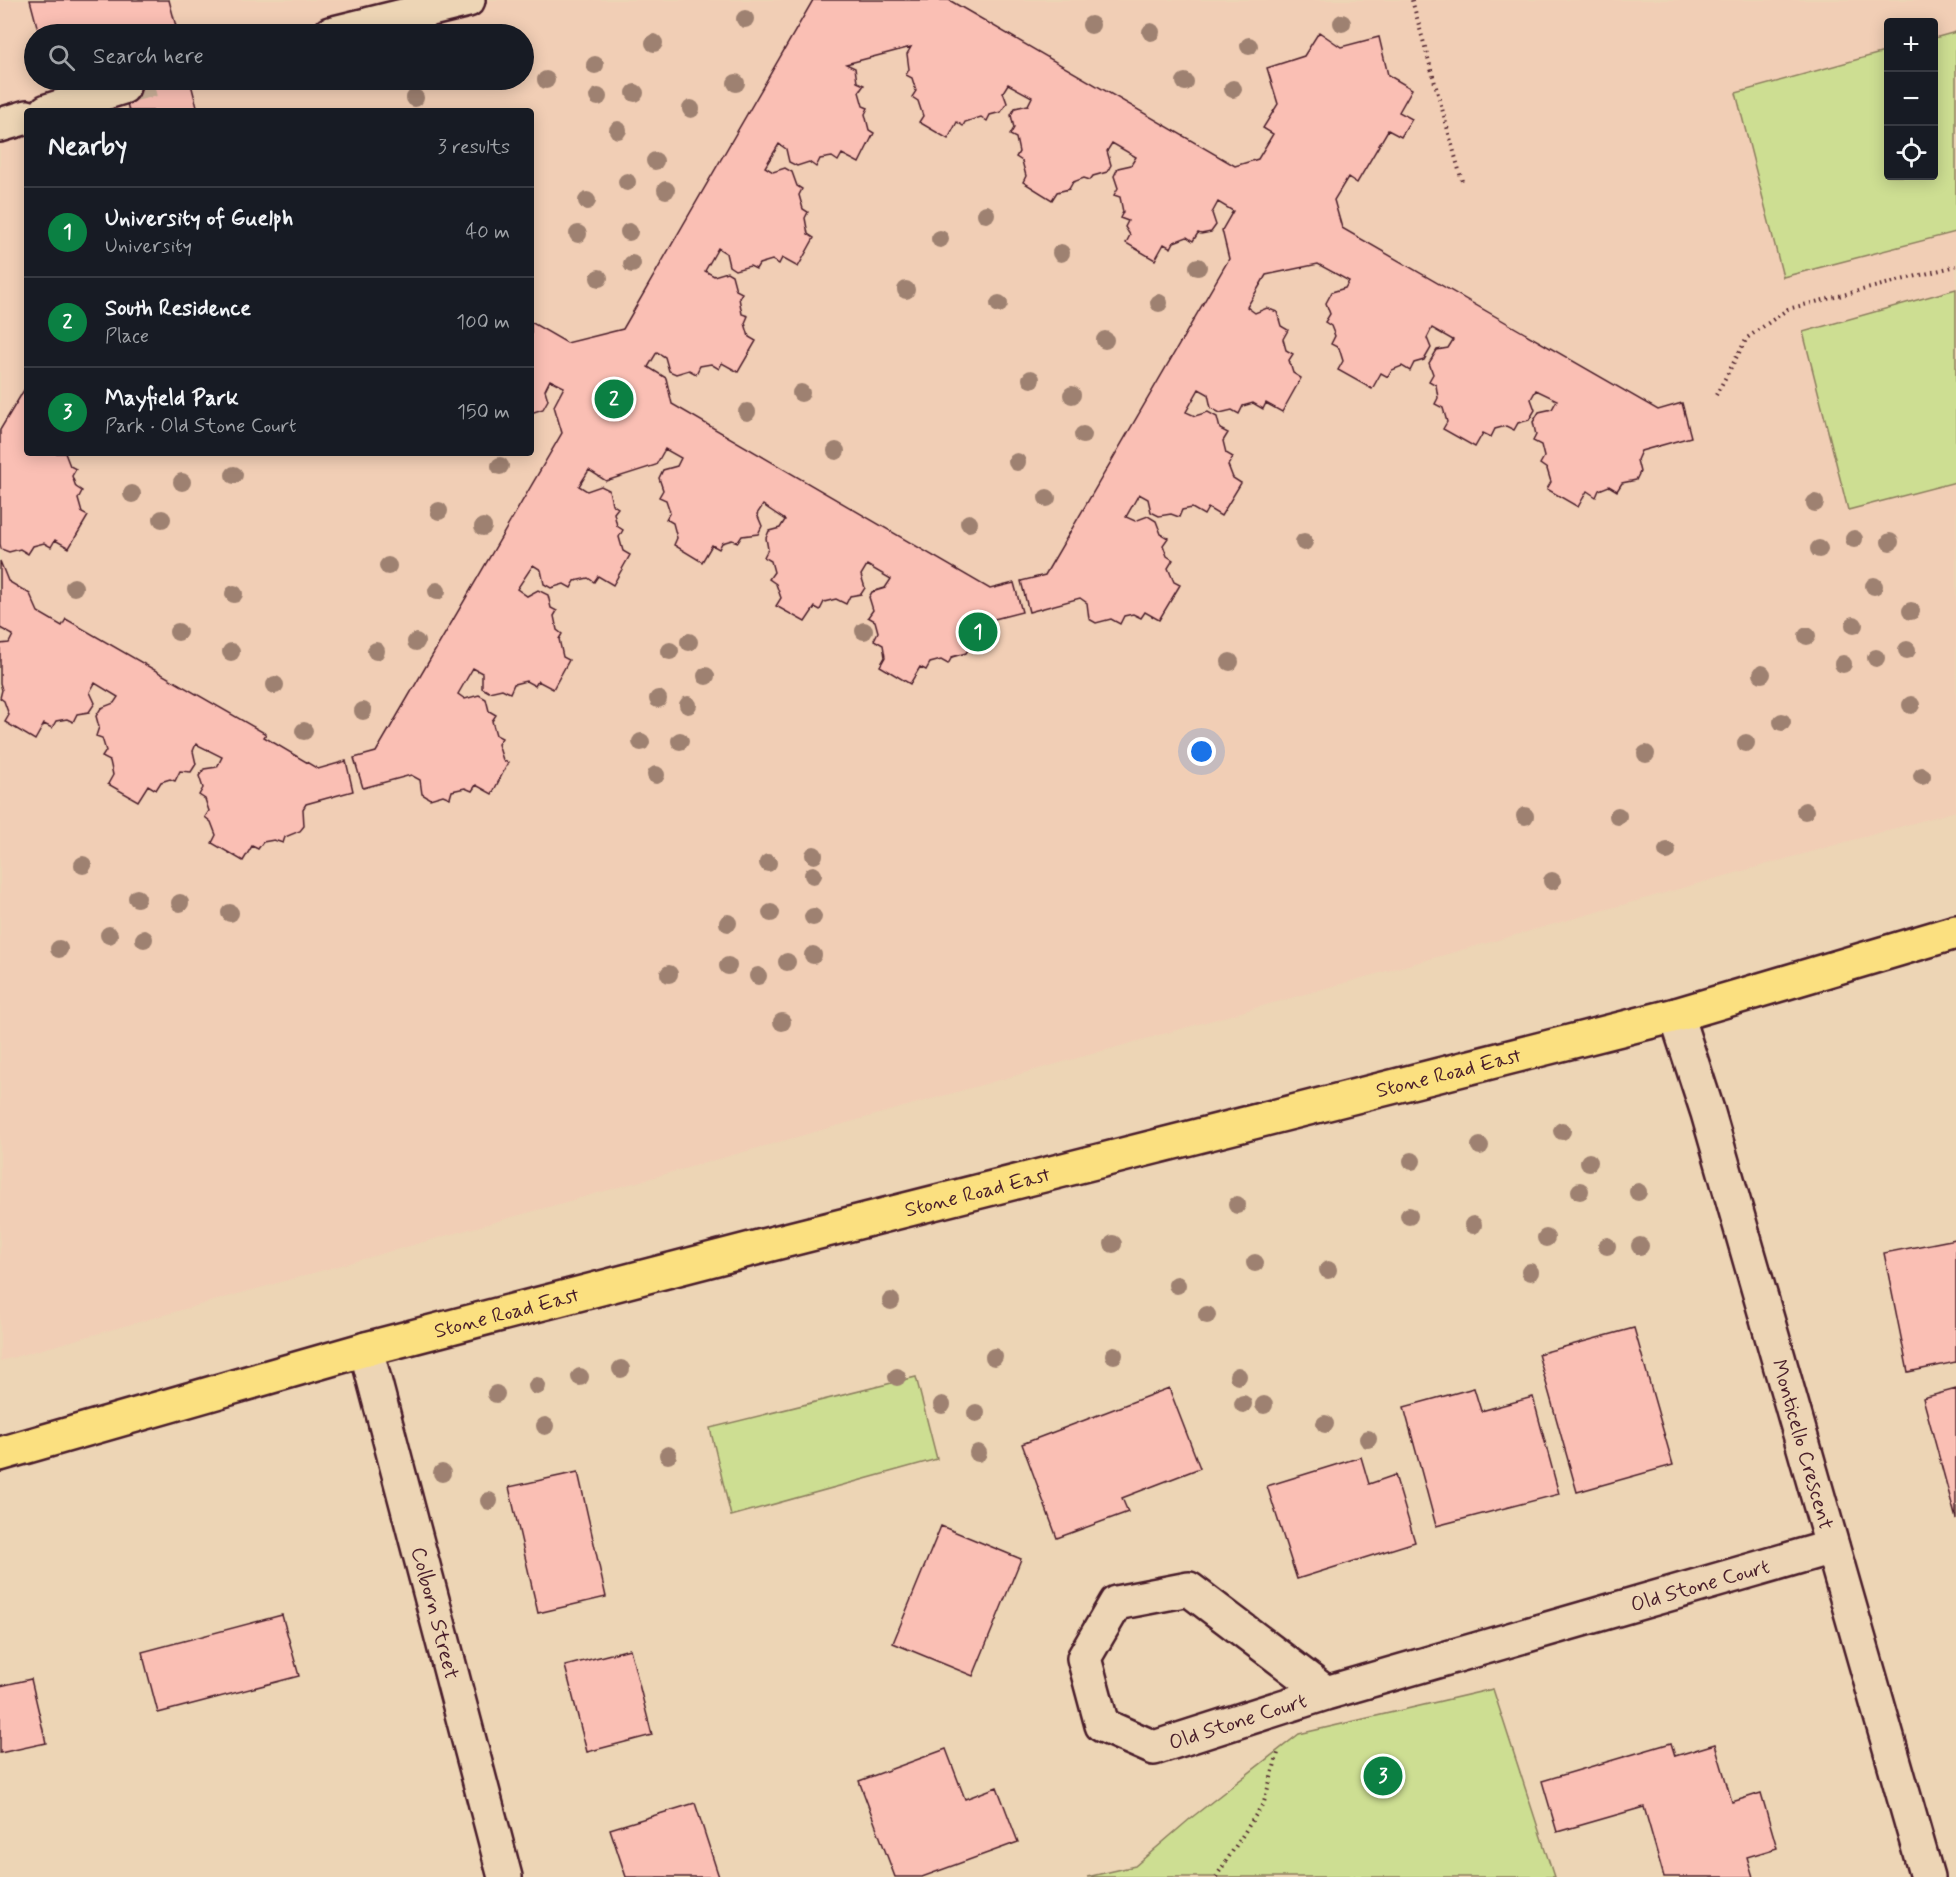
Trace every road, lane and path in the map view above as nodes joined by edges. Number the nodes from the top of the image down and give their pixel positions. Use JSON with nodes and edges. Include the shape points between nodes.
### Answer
{"nodes":[{"id":1,"x":468,"y":0,"type":"edge"},
{"id":2,"x":1412,"y":0,"type":"edge"},
{"id":3,"x":371,"y":24,"type":"edge"},
{"id":4,"x":113,"y":90,"type":"tunnel mouth"},
{"id":5,"x":56,"y":108,"type":"edge"},
{"id":6,"x":24,"y":118,"type":"edge"},
{"id":7,"x":0,"y":125,"type":"edge"},
{"id":8,"x":1462,"y":181,"type":"dead end"},
{"id":9,"x":1956,"y":266,"type":"edge"},
{"id":10,"x":1716,"y":395,"type":"dead end"},
{"id":11,"x":1956,"y":932,"type":"edge"},
{"id":12,"x":1676,"y":1015,"type":"junction"},
{"id":13,"x":366,"y":1349,"type":"junction"},
{"id":14,"x":0,"y":1454,"type":"edge"},
{"id":15,"x":1832,"y":1547,"type":"junction"},
{"id":16,"x":1326,"y":1693,"type":"junction"},
{"id":17,"x":1293,"y":1704,"type":"junction"},
{"id":18,"x":505,"y":1877,"type":"edge"},
{"id":19,"x":1216,"y":1877,"type":"edge"},
{"id":20,"x":1927,"y":1877,"type":"edge"}],
"edges":[{"from":1,"to":3,"type":"street"},
{"from":2,"to":8,"type":"path"},
{"from":4,"to":5,"type":"street"},
{"from":6,"to":7,"type":"street"},
{"from":9,"to":10,"type":"path","via":[[1788,309],[1747,338]]},
{"from":11,"to":12,"type":"main road","name":"Stone Road East"},
{"from":12,"to":13,"type":"main road","name":"Stone Road East"},
{"from":12,"to":15,"type":"street","name":"Monticello Crescent","via":[[1708,1113]]},
{"from":13,"to":14,"type":"main road","name":"Stone Road East"},
{"from":13,"to":18,"type":"street","name":"Colborn Street"},
{"from":15,"to":16,"type":"street","name":"Old Stone Court"},
{"from":15,"to":20,"type":"street","name":"Monticello Crescent"},
{"from":16,"to":17,"type":"street","name":"Old Stone Court"},
{"from":16,"to":17,"type":"street","name":"Old Stone Court","via":[[1189,1589],[1116,1603],[1084,1658],[1102,1725],[1154,1748]]},
{"from":17,"to":19,"type":"path","via":[[1264,1802]]}]}
